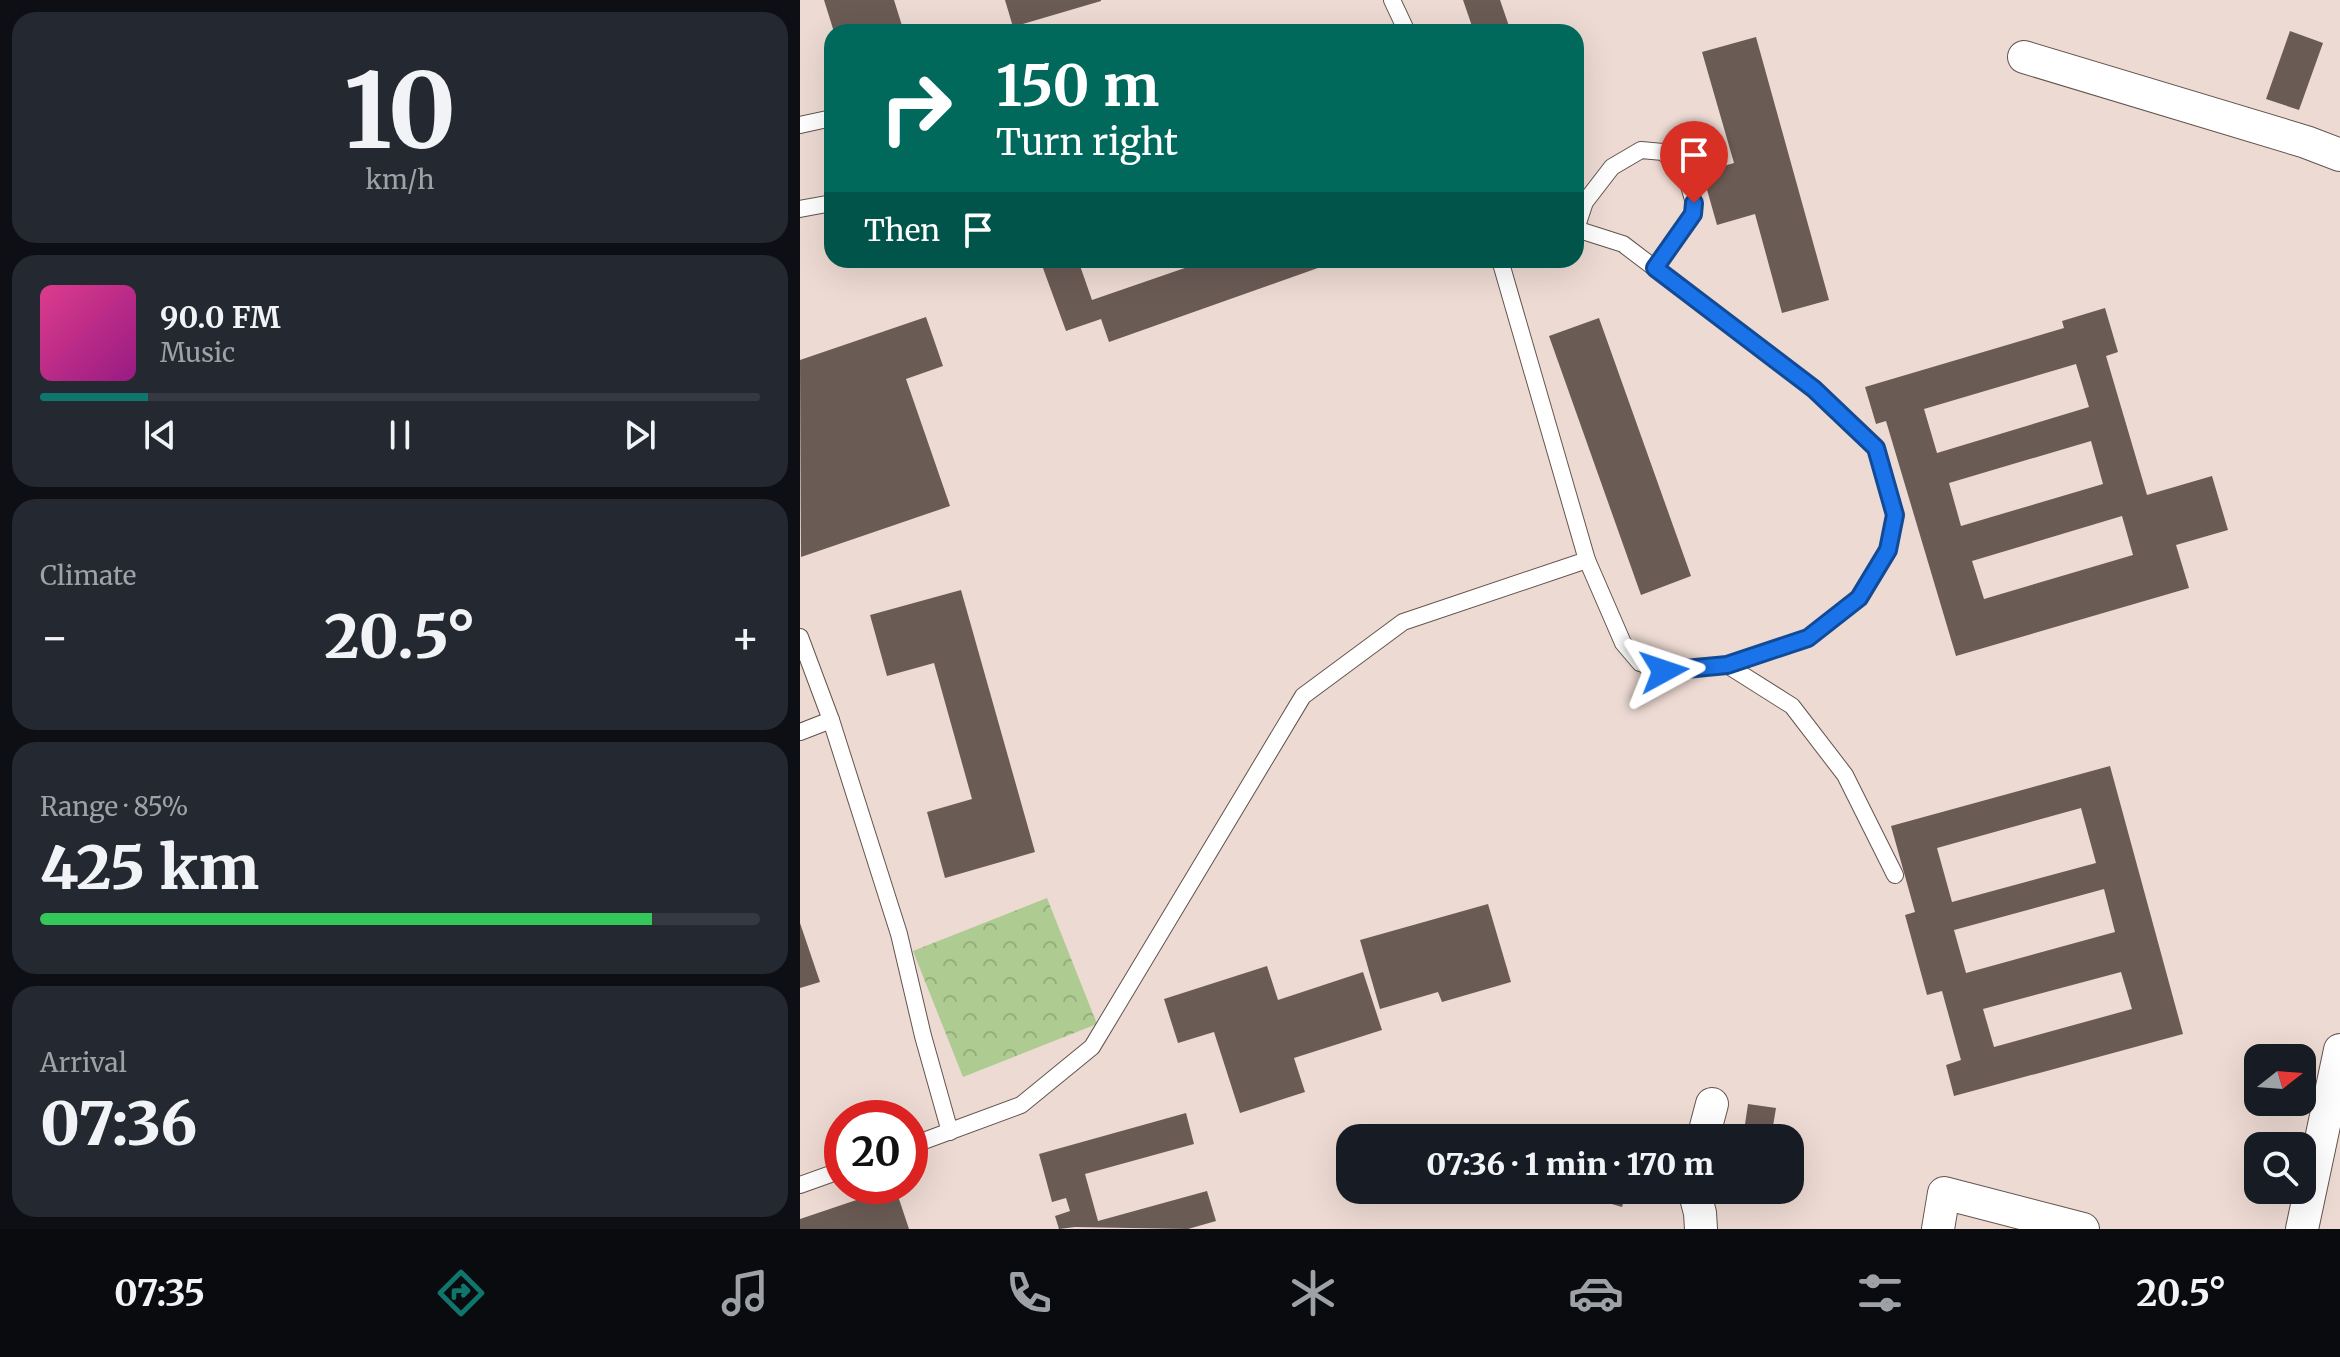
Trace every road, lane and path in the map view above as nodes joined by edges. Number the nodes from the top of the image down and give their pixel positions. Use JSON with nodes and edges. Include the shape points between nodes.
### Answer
{"nodes":[{"id":1,"x":1392,"y":0,"type":"edge"},
{"id":2,"x":1403,"y":24,"type":"edge"},
{"id":3,"x":2024,"y":57,"type":"dead end"},
{"id":4,"x":824,"y":120,"type":"edge"},
{"id":5,"x":800,"y":125,"type":"edge"},
{"id":6,"x":2340,"y":155,"type":"edge"},
{"id":7,"x":824,"y":204,"type":"edge"},
{"id":8,"x":1584,"y":205,"type":"edge"},
{"id":9,"x":800,"y":209,"type":"edge"},
{"id":10,"x":1584,"y":232,"type":"edge"},
{"id":11,"x":1502,"y":268,"type":"edge"},
{"id":12,"x":1655,"y":268,"type":"junction"},
{"id":13,"x":1587,"y":560,"type":"junction"},
{"id":14,"x":800,"y":637,"type":"edge"},
{"id":15,"x":1727,"y":665,"type":"junction"},
{"id":16,"x":831,"y":720,"type":"junction"},
{"id":17,"x":800,"y":732,"type":"edge"},
{"id":18,"x":1895,"y":875,"type":"dead end"},
{"id":19,"x":2340,"y":1050,"type":"edge"},
{"id":20,"x":1712,"y":1104,"type":"dead end"},
{"id":21,"x":1707,"y":1124,"type":"edge"},
{"id":22,"x":950,"y":1132,"type":"junction"},
{"id":23,"x":928,"y":1140,"type":"edge"},
{"id":24,"x":824,"y":1176,"type":"edge"},
{"id":25,"x":800,"y":1185,"type":"edge"},
{"id":26,"x":1698,"y":1204,"type":"edge"},
{"id":27,"x":1701,"y":1229,"type":"edge"},
{"id":28,"x":1938,"y":1229,"type":"edge"},
{"id":29,"x":2083,"y":1229,"type":"edge"},
{"id":30,"x":2302,"y":1229,"type":"edge"}],
"edges":[{"from":1,"to":2,"type":"lane"},
{"from":3,"to":6,"type":"street"},
{"from":4,"to":5,"type":"lane"},
{"from":7,"to":9,"type":"lane"},
{"from":8,"to":12,"type":"lane","via":[[1612,167],[1641,150],[1663,152],[1685,172],[1694,203],[1693,214]]},
{"from":10,"to":12,"type":"lane","via":[[1623,244]]},
{"from":11,"to":13,"type":"lane"},
{"from":12,"to":15,"type":"lane","via":[[1814,389],[1876,448],[1895,515],[1888,550],[1859,598],[1808,638]]},
{"from":13,"to":15,"type":"lane","via":[[1623,643],[1640,663],[1664,671]]},
{"from":13,"to":22,"type":"lane","via":[[1403,622],[1303,696],[1092,1047],[1021,1105]]},
{"from":14,"to":16,"type":"lane"},
{"from":15,"to":18,"type":"lane","via":[[1792,706],[1845,775]]},
{"from":16,"to":17,"type":"lane"},
{"from":16,"to":22,"type":"lane","via":[[899,934]]},
{"from":19,"to":30,"type":"street"},
{"from":20,"to":21,"type":"street"},
{"from":22,"to":23,"type":"lane"},
{"from":24,"to":25,"type":"lane"},
{"from":26,"to":27,"type":"street"},
{"from":28,"to":29,"type":"street","via":[[1944,1193]]}]}
